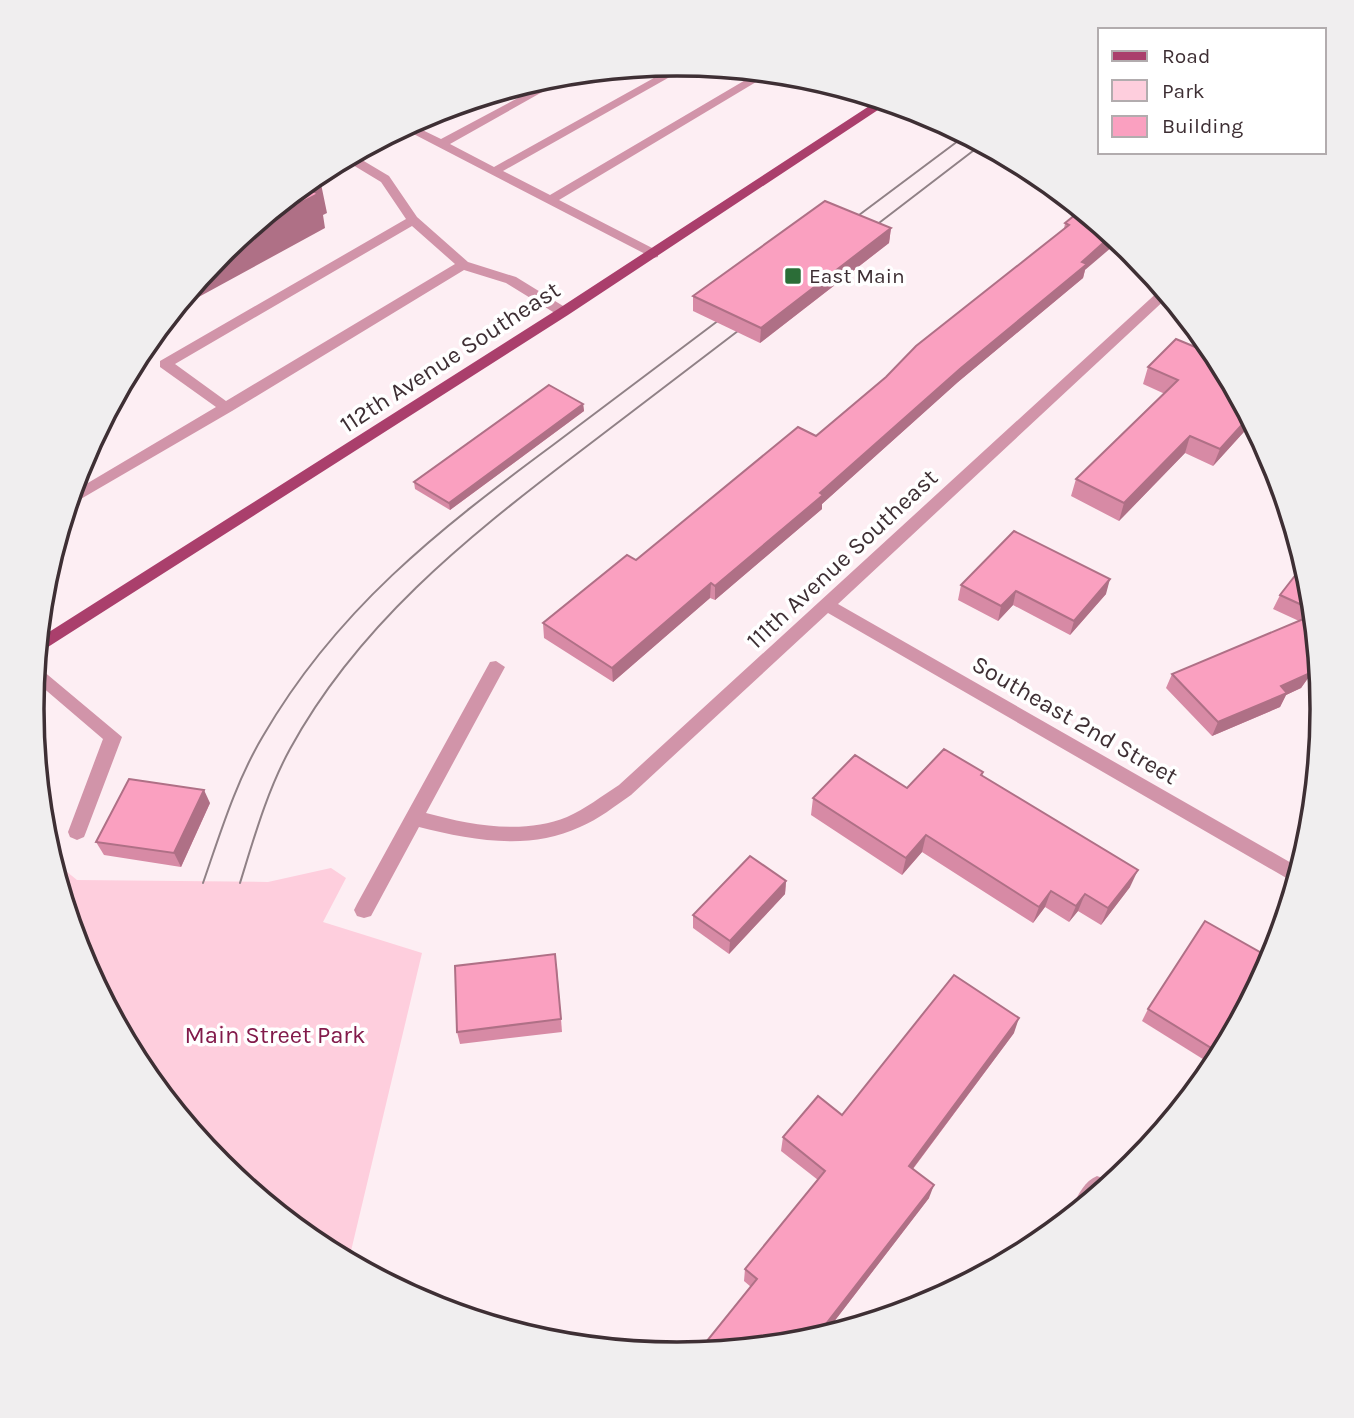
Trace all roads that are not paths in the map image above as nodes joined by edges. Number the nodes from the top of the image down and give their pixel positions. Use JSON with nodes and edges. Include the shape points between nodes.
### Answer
{"nodes":[{"id":1,"x":664,"y":76,"type":"edge"},
{"id":2,"x":752,"y":80,"type":"edge"},
{"id":3,"x":539,"y":91,"type":"edge"},
{"id":4,"x":875,"y":107,"type":"edge"},
{"id":5,"x":417,"y":132,"type":"edge"},
{"id":6,"x":441,"y":144,"type":"junction"},
{"id":7,"x":358,"y":162,"type":"edge"},
{"id":8,"x":493,"y":172,"type":"junction"},
{"id":9,"x":549,"y":201,"type":"junction"},
{"id":10,"x":413,"y":220,"type":"junction"},
{"id":11,"x":653,"y":254,"type":"junction"},
{"id":12,"x":463,"y":265,"type":"junction"},
{"id":13,"x":1159,"y":299,"type":"edge"},
{"id":14,"x":563,"y":312,"type":"junction"},
{"id":15,"x":227,"y":408,"type":"junction"},
{"id":16,"x":81,"y":494,"type":"edge"},
{"id":17,"x":828,"y":606,"type":"junction"},
{"id":18,"x":48,"y":641,"type":"edge"},
{"id":19,"x":496,"y":667,"type":"dead end"},
{"id":20,"x":45,"y":679,"type":"edge"},
{"id":21,"x":414,"y":818,"type":"junction"},
{"id":22,"x":77,"y":832,"type":"dead end"},
{"id":23,"x":1289,"y":871,"type":"edge"},
{"id":24,"x":364,"y":911,"type":"dead end"}],
"edges":[{"from":1,"to":8,"type":"street"},
{"from":2,"to":9,"type":"street"},
{"from":3,"to":6,"type":"street"},
{"from":4,"to":11,"type":"main road","name":"112th Avenue Southeast"},
{"from":5,"to":6,"type":"street"},
{"from":6,"to":8,"type":"street"},
{"from":7,"to":10,"type":"street","via":[[385,179]]},
{"from":8,"to":9,"type":"street"},
{"from":9,"to":11,"type":"street"},
{"from":10,"to":12,"type":"street"},
{"from":10,"to":15,"type":"street","via":[[165,364]]},
{"from":11,"to":14,"type":"main road","name":"112th Avenue Southeast"},
{"from":12,"to":14,"type":"street","via":[[511,281]]},
{"from":12,"to":15,"type":"street"},
{"from":13,"to":17,"type":"street","name":"111th Avenue Southeast"},
{"from":14,"to":18,"type":"main road","name":"112th Avenue Southeast"},
{"from":15,"to":16,"type":"street"},
{"from":17,"to":21,"type":"street","name":"111th Avenue Southeast","via":[[625,790],[570,823],[532,833],[464,832]]},
{"from":17,"to":23,"type":"street","name":"Southeast 2nd Street"},
{"from":19,"to":21,"type":"street"},
{"from":20,"to":22,"type":"street","via":[[113,737]]},
{"from":21,"to":24,"type":"street"}]}
